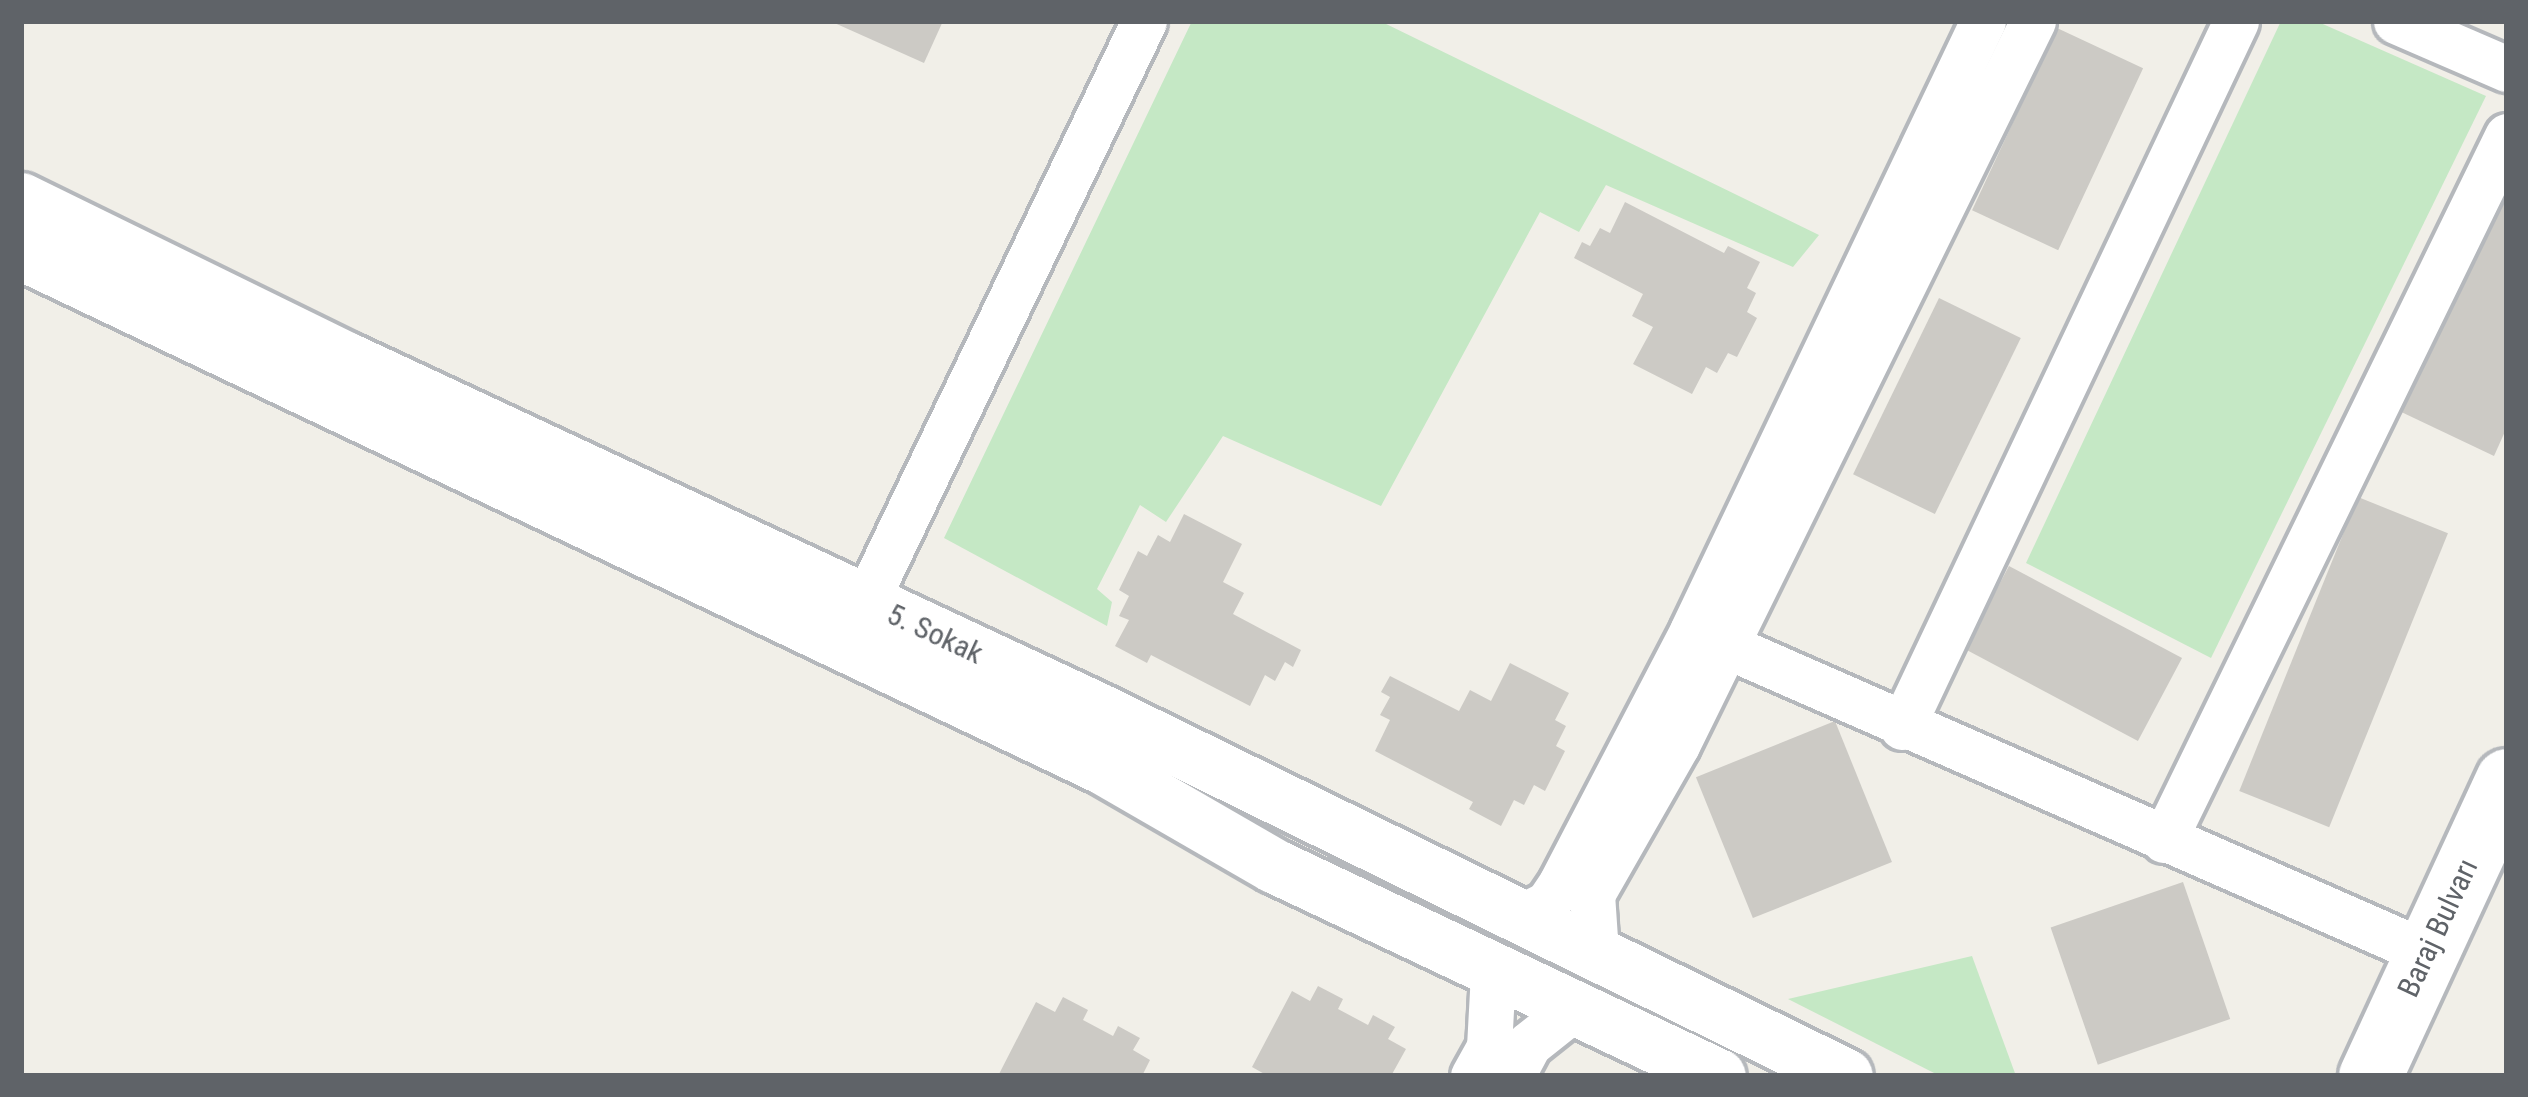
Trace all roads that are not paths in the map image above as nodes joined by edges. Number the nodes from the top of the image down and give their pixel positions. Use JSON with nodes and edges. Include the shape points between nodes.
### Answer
{"nodes":[{"id":1,"x":1144,"y":21,"type":"edge"},
{"id":2,"x":1983,"y":21,"type":"edge"},
{"id":3,"x":2032,"y":21,"type":"edge"},
{"id":4,"x":2236,"y":21,"type":"edge"},
{"id":5,"x":2396,"y":21,"type":"edge"},
{"id":6,"x":2507,"y":69,"type":"edge"},
{"id":7,"x":2507,"y":136,"type":"edge"},
{"id":8,"x":21,"y":200,"type":"edge"},
{"id":9,"x":21,"y":253,"type":"edge"},
{"id":10,"x":866,"y":602,"type":"junction"},
{"id":11,"x":1727,"y":646,"type":"junction"},
{"id":12,"x":1902,"y":727,"type":"junction"},
{"id":13,"x":2507,"y":780,"type":"edge"},
{"id":14,"x":2164,"y":840,"type":"junction"},
{"id":15,"x":1524,"y":915,"type":"junction"},
{"id":16,"x":1596,"y":953,"type":"junction"},
{"id":17,"x":2427,"y":953,"type":"junction"},
{"id":18,"x":1493,"y":973,"type":"junction"},
{"id":19,"x":1577,"y":1006,"type":"junction"},
{"id":20,"x":1474,"y":1076,"type":"edge"},
{"id":21,"x":1512,"y":1076,"type":"edge"},
{"id":22,"x":1719,"y":1076,"type":"edge"},
{"id":23,"x":1846,"y":1076,"type":"edge"},
{"id":24,"x":2370,"y":1076,"type":"edge"}],
"edges":[{"from":1,"to":10,"type":"street"},
{"from":2,"to":15,"type":"street","via":[[1692,631],[1561,883],[1547,904]]},
{"from":3,"to":11,"type":"street"},
{"from":4,"to":12,"type":"street"},
{"from":5,"to":6,"type":"street"},
{"from":7,"to":14,"type":"street"},
{"from":8,"to":10,"type":"street","name":"5. Sokak"},
{"from":9,"to":18,"type":"street","name":"5. Sokak","via":[[1106,769],[1274,866]]},
{"from":10,"to":15,"type":"street","name":"5. Sokak"},
{"from":11,"to":12,"type":"street"},
{"from":11,"to":16,"type":"street","via":[[1592,894]]},
{"from":12,"to":14,"type":"street"},
{"from":13,"to":17,"type":"main road","name":"Baraj Bulvarı"},
{"from":14,"to":17,"type":"street"},
{"from":15,"to":16,"type":"street","name":"5. Sokak"},
{"from":16,"to":23,"type":"street","name":"5. Sokak"},
{"from":17,"to":24,"type":"main road","name":"Baraj Bulvarı"},
{"from":18,"to":19,"type":"street","name":"5. Sokak"},
{"from":18,"to":20,"type":"street","via":[[1489,1047]]},
{"from":19,"to":21,"type":"street","via":[[1529,1044]]},
{"from":19,"to":22,"type":"street","name":"5. Sokak"}]}
